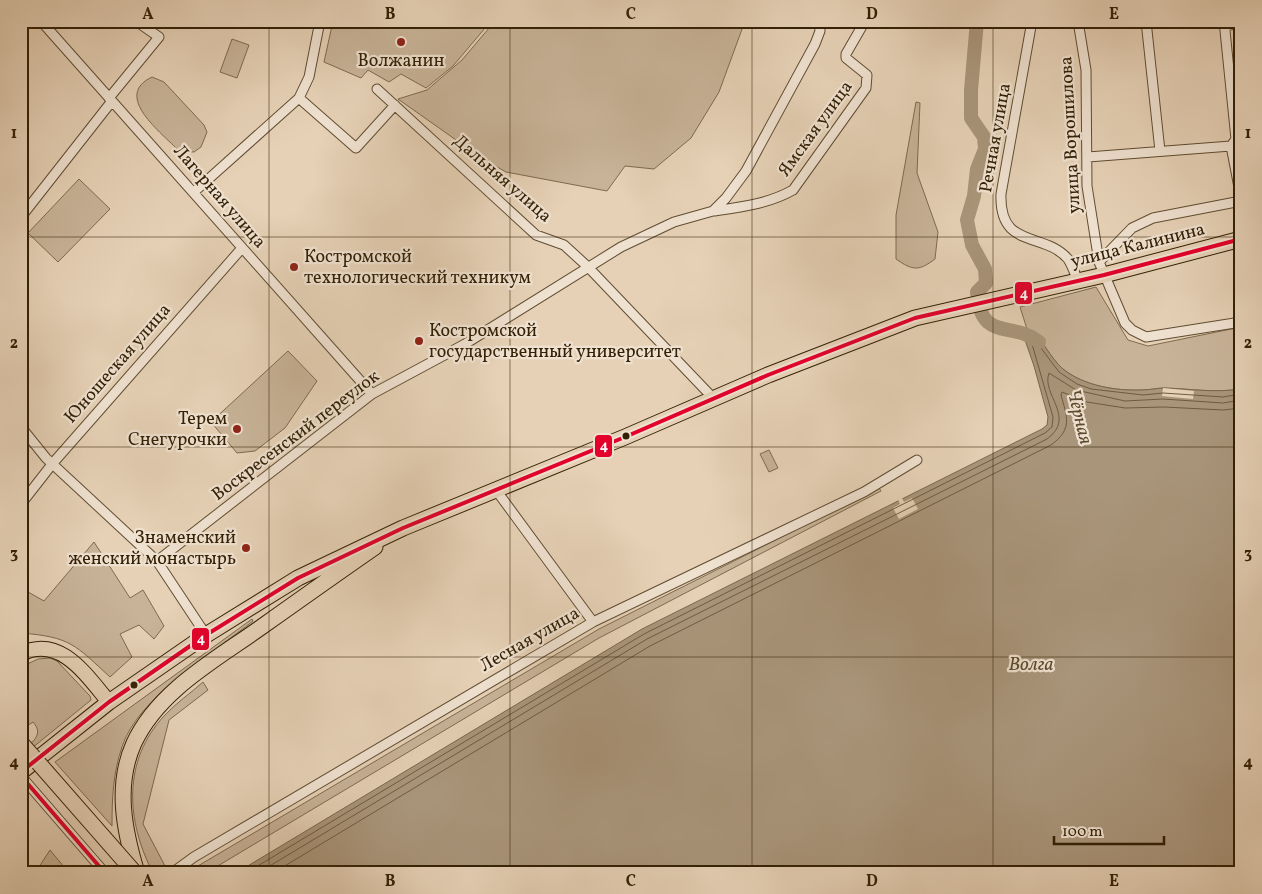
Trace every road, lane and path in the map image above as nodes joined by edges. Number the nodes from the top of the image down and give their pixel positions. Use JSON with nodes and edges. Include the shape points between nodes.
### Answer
{"nodes":[{"id":1,"x":41,"y":21,"type":"edge"},
{"id":2,"x":136,"y":21,"type":"edge"},
{"id":3,"x":320,"y":21,"type":"edge"},
{"id":4,"x":819,"y":21,"type":"edge"},
{"id":5,"x":865,"y":21,"type":"edge"},
{"id":6,"x":1032,"y":21,"type":"edge"},
{"id":7,"x":1078,"y":21,"type":"edge"},
{"id":8,"x":1146,"y":21,"type":"edge"},
{"id":9,"x":1241,"y":23,"type":"edge"},
{"id":10,"x":1224,"y":24,"type":"edge"},
{"id":11,"x":377,"y":89,"type":"dead end"},
{"id":12,"x":299,"y":98,"type":"junction"},
{"id":13,"x":110,"y":99,"type":"junction"},
{"id":14,"x":395,"y":105,"type":"junction"},
{"id":15,"x":1236,"y":141,"type":"edge"},
{"id":16,"x":1160,"y":151,"type":"junction"},
{"id":17,"x":1088,"y":157,"type":"junction"},
{"id":18,"x":194,"y":192,"type":"junction"},
{"id":19,"x":1241,"y":200,"type":"edge"},
{"id":20,"x":713,"y":211,"type":"junction"},
{"id":21,"x":21,"y":217,"type":"edge"},
{"id":22,"x":1241,"y":239,"type":"edge"},
{"id":23,"x":242,"y":248,"type":"junction"},
{"id":24,"x":588,"y":267,"type":"junction"},
{"id":25,"x":1102,"y":268,"type":"junction"},
{"id":26,"x":1078,"y":281,"type":"junction"},
{"id":27,"x":1241,"y":322,"type":"edge"},
{"id":28,"x":372,"y":394,"type":"junction"},
{"id":29,"x":714,"y":399,"type":"junction"},
{"id":30,"x":21,"y":427,"type":"edge"},
{"id":31,"x":917,"y":460,"type":"dead end"},
{"id":32,"x":53,"y":464,"type":"junction"},
{"id":33,"x":496,"y":490,"type":"junction"},
{"id":34,"x":21,"y":504,"type":"edge"},
{"id":35,"x":402,"y":528,"type":"junction"},
{"id":36,"x":157,"y":561,"type":"junction"},
{"id":37,"x":593,"y":622,"type":"junction"},
{"id":38,"x":206,"y":635,"type":"junction"},
{"id":39,"x":21,"y":654,"type":"edge"},
{"id":40,"x":109,"y":702,"type":"junction"},
{"id":41,"x":21,"y":743,"type":"edge"},
{"id":42,"x":21,"y":772,"type":"edge"},
{"id":43,"x":21,"y":776,"type":"edge"},
{"id":44,"x":105,"y":873,"type":"edge"},
{"id":45,"x":136,"y":873,"type":"edge"},
{"id":46,"x":172,"y":873,"type":"edge"}],
"edges":[{"from":1,"to":13,"type":"street","name":"Лагерная улица"},
{"from":2,"to":13,"type":"street","via":[[158,37]]},
{"from":3,"to":12,"type":"street","via":[[310,76]]},
{"from":4,"to":20,"type":"street","via":[[820,32],[815,44],[746,172]]},
{"from":5,"to":20,"type":"street","name":"Ямская улица","via":[[846,58],[867,75],[866,88],[793,190],[761,204]]},
{"from":6,"to":26,"type":"street","name":"Речная улица","via":[[1001,209],[1014,232],[1056,250],[1068,260]]},
{"from":7,"to":17,"type":"street","name":"улица Ворошилова","via":[[1086,70]]},
{"from":8,"to":16,"type":"street"},
{"from":9,"to":10,"type":"street"},
{"from":10,"to":15,"type":"street"},
{"from":11,"to":14,"type":"street","name":"Дальняя улица"},
{"from":12,"to":14,"type":"street","via":[[356,148]]},
{"from":12,"to":18,"type":"street"},
{"from":13,"to":18,"type":"street","name":"Лагерная улица"},
{"from":13,"to":21,"type":"street"},
{"from":14,"to":24,"type":"street","name":"Дальняя улица","via":[[536,235],[564,245]]},
{"from":15,"to":16,"type":"street"},
{"from":15,"to":19,"type":"street"},
{"from":16,"to":17,"type":"street"},
{"from":17,"to":25,"type":"street","name":"улица Ворошилова","via":[[1087,186]]},
{"from":18,"to":23,"type":"street","name":"Лагерная улица"},
{"from":19,"to":25,"type":"street","name":"улица Калинина","via":[[1153,218],[1132,228]]},
{"from":20,"to":24,"type":"street","via":[[674,222]]},
{"from":22,"to":25,"type":"highway","name":"улица Калинина"},
{"from":23,"to":28,"type":"street","name":"Лагерная улица"},
{"from":23,"to":32,"type":"street","name":"Юношеская улица"},
{"from":24,"to":28,"type":"street","name":"Воскресенский переулок","via":[[465,344]]},
{"from":24,"to":29,"type":"street","name":"Дальняя улица"},
{"from":25,"to":26,"type":"highway","name":"улица Калинина"},
{"from":25,"to":27,"type":"street","name":"улица Ворошилова","via":[[1125,323],[1146,338]]},
{"from":26,"to":29,"type":"highway","name":"улица Калинина","via":[[915,318]]},
{"from":28,"to":36,"type":"street","name":"Воскресенский переулок"},
{"from":29,"to":33,"type":"highway","name":"улица Калинина"},
{"from":30,"to":32,"type":"street"},
{"from":31,"to":37,"type":"street","name":"Лесная улица","via":[[864,492]]},
{"from":32,"to":34,"type":"street","name":"Юношеская улица"},
{"from":32,"to":36,"type":"street"},
{"from":33,"to":35,"type":"highway","name":"улица Калинина"},
{"from":33,"to":37,"type":"street"},
{"from":35,"to":38,"type":"highway","via":[[298,578]]},
{"from":35,"to":45,"type":"highway","via":[[214,660],[156,708],[134,744],[122,798],[124,825]]},
{"from":36,"to":38,"type":"street"},
{"from":37,"to":46,"type":"street","name":"Лесная улица"},
{"from":38,"to":40,"type":"highway"},
{"from":39,"to":40,"type":"main road","via":[[39,648],[58,651],[78,667]]},
{"from":40,"to":42,"type":"highway"},
{"from":41,"to":45,"type":"highway","bridge":true},
{"from":43,"to":44,"type":"street"}]}
